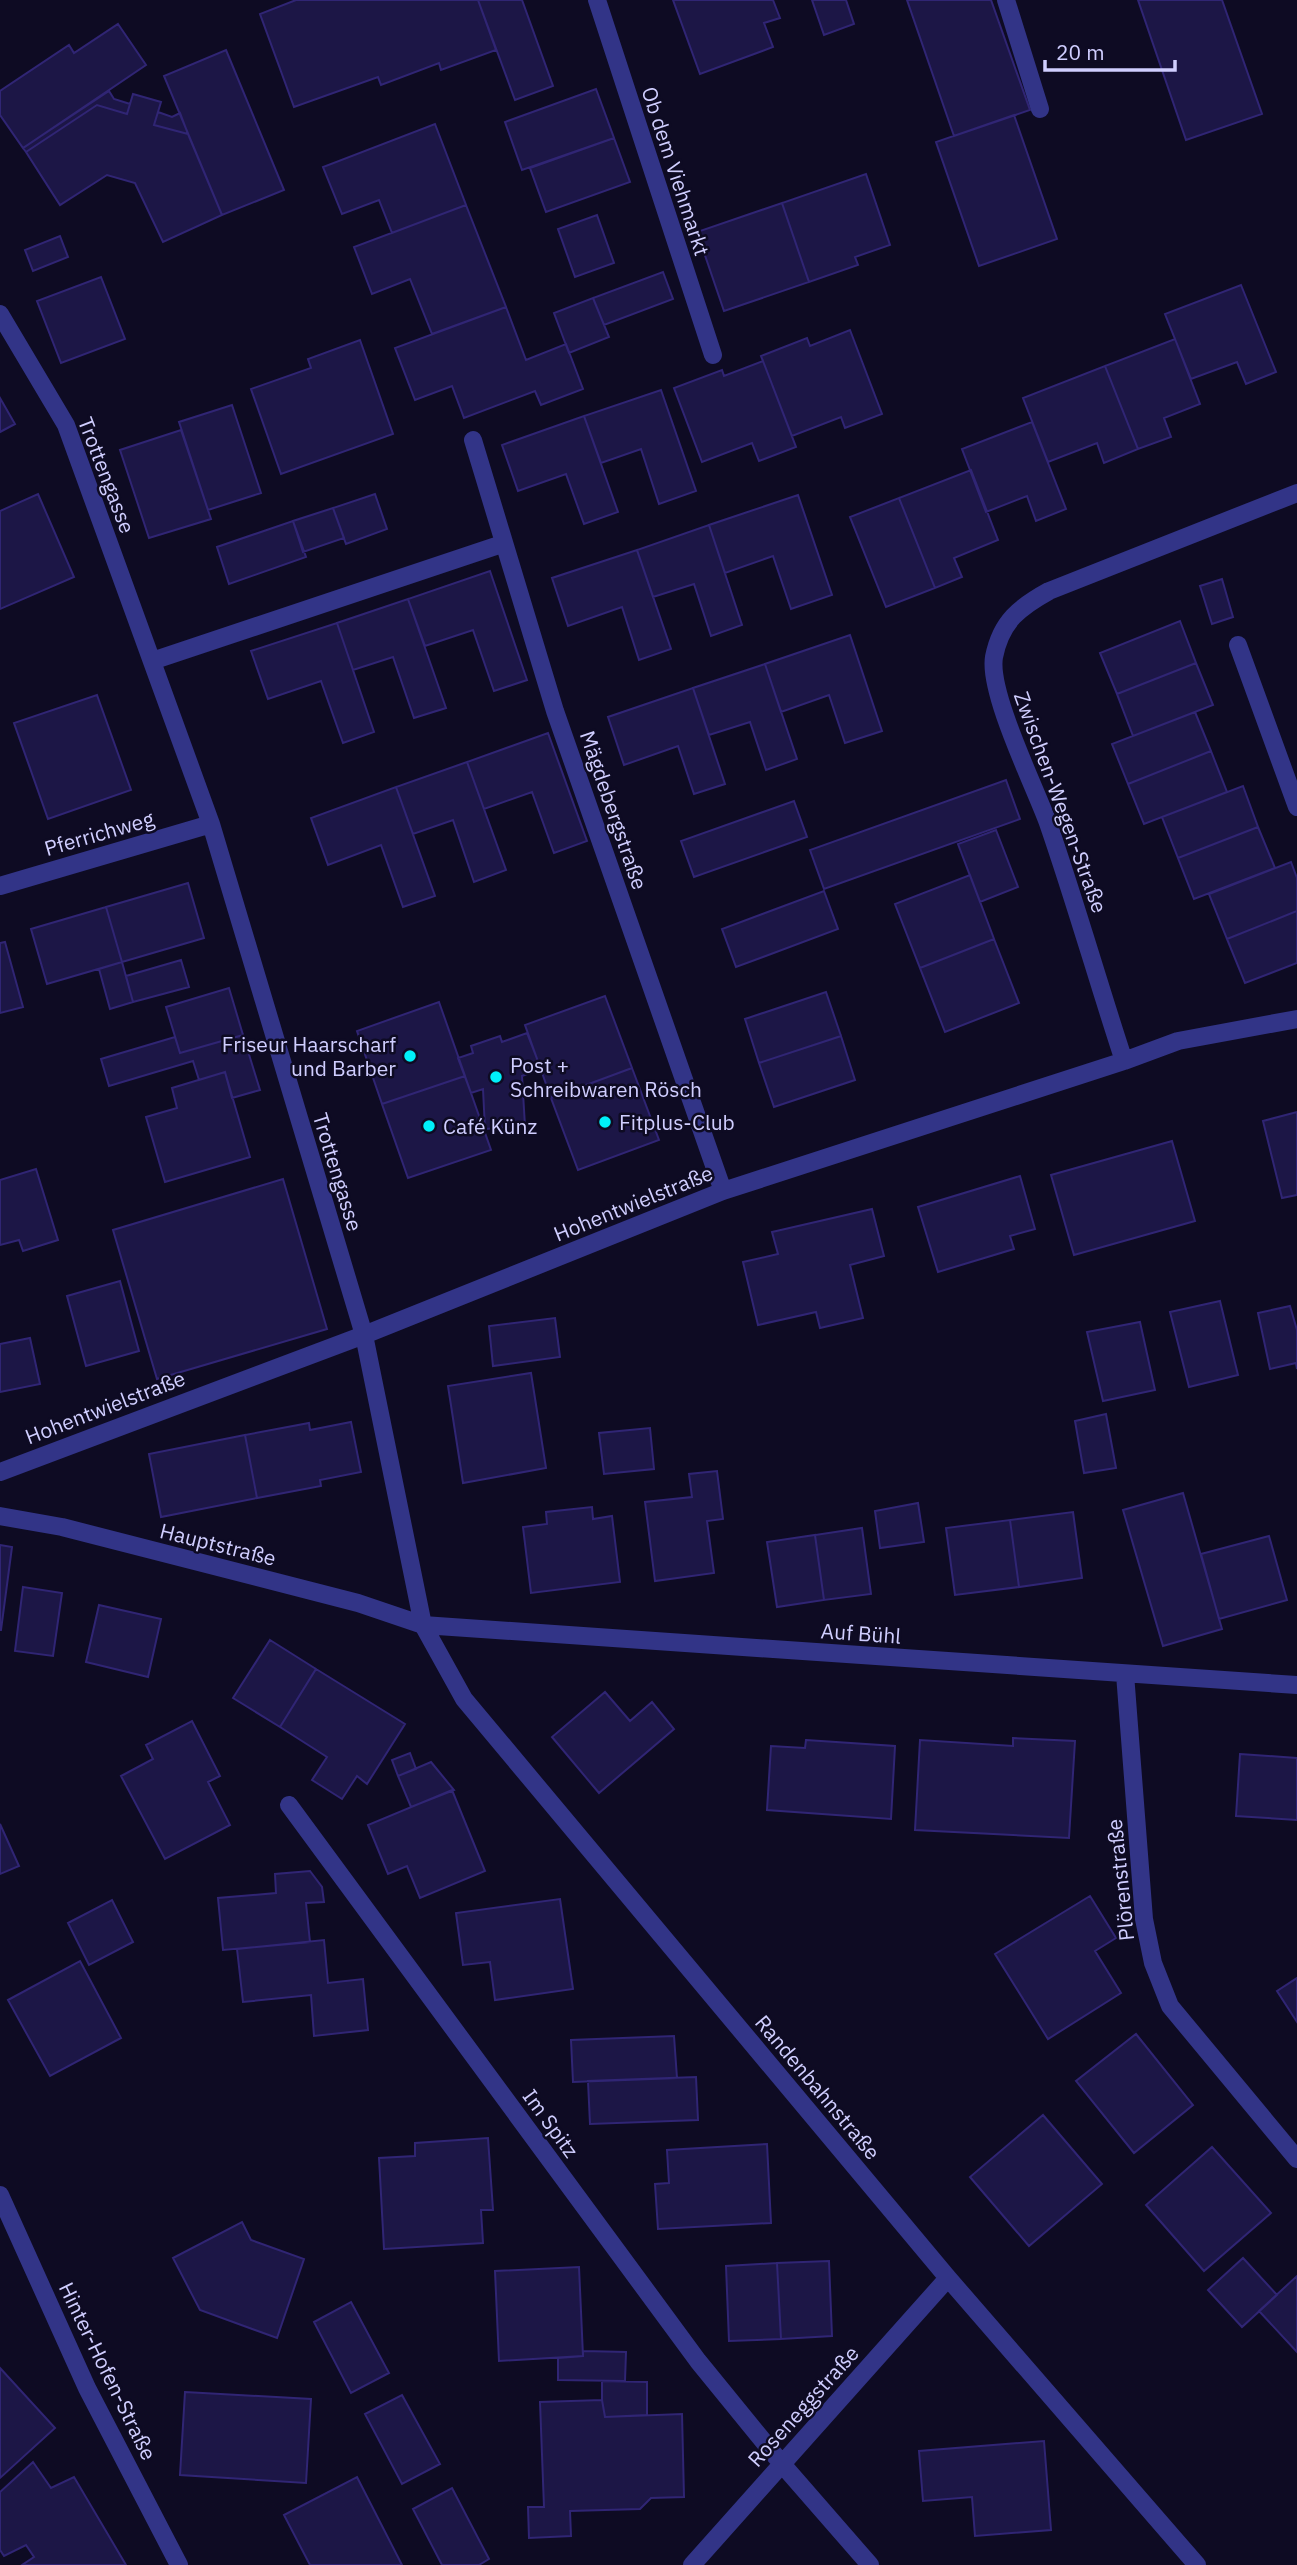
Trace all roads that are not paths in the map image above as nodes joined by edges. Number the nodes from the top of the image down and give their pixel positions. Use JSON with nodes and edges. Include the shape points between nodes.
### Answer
{"nodes":[{"id":1,"x":597,"y":0,"type":"edge"},
{"id":2,"x":1006,"y":0,"type":"edge"},
{"id":3,"x":1040,"y":109,"type":"dead end"},
{"id":4,"x":0,"y":314,"type":"edge"},
{"id":5,"x":713,"y":355,"type":"dead end"},
{"id":6,"x":473,"y":440,"type":"dead end"},
{"id":7,"x":1297,"y":493,"type":"edge"},
{"id":8,"x":496,"y":547,"type":"dead end"},
{"id":9,"x":1238,"y":645,"type":"dead end"},
{"id":10,"x":152,"y":661,"type":"junction"},
{"id":11,"x":1297,"y":807,"type":"edge"},
{"id":12,"x":211,"y":824,"type":"junction"},
{"id":13,"x":0,"y":886,"type":"edge"},
{"id":14,"x":1297,"y":1019,"type":"edge"},
{"id":15,"x":1124,"y":1061,"type":"junction"},
{"id":16,"x":723,"y":1191,"type":"junction"},
{"id":17,"x":364,"y":1335,"type":"junction"},
{"id":18,"x":0,"y":1472,"type":"edge"},
{"id":19,"x":0,"y":1516,"type":"edge"},
{"id":20,"x":423,"y":1625,"type":"junction"},
{"id":21,"x":1125,"y":1674,"type":"junction"},
{"id":22,"x":1297,"y":1685,"type":"edge"},
{"id":23,"x":289,"y":1805,"type":"dead end"},
{"id":24,"x":1297,"y":2159,"type":"edge"},
{"id":25,"x":0,"y":2195,"type":"edge"},
{"id":26,"x":948,"y":2278,"type":"junction"},
{"id":27,"x":782,"y":2464,"type":"junction"},
{"id":28,"x":180,"y":2565,"type":"edge"},
{"id":29,"x":692,"y":2565,"type":"edge"},
{"id":30,"x":870,"y":2565,"type":"edge"},
{"id":31,"x":1198,"y":2565,"type":"edge"}],
"edges":[{"from":1,"to":5,"type":"street","name":"Ob dem Viehmarkt"},
{"from":2,"to":3,"type":"street"},
{"from":4,"to":10,"type":"street","name":"Trottengasse","via":[[66,425]]},
{"from":6,"to":16,"type":"street","name":"Mägdebergstraße","via":[[555,711]]},
{"from":7,"to":15,"type":"street","name":"Zwischen-Wegen-Straße","via":[[1049,591],[1021,607],[1003,629],[994,659],[996,690],[1048,822]]},
{"from":8,"to":10,"type":"street"},
{"from":9,"to":11,"type":"street"},
{"from":10,"to":12,"type":"street","name":"Trottengasse"},
{"from":12,"to":13,"type":"street","name":"Pferrichweg"},
{"from":12,"to":17,"type":"street","name":"Trottengasse"},
{"from":14,"to":15,"type":"street","name":"Hohentwielstraße","via":[[1178,1041]]},
{"from":15,"to":16,"type":"street","name":"Hohentwielstraße"},
{"from":16,"to":17,"type":"street","name":"Hohentwielstraße"},
{"from":17,"to":18,"type":"street","name":"Hohentwielstraße"},
{"from":17,"to":20,"type":"street","name":"Trottengasse"},
{"from":19,"to":20,"type":"street","name":"Hauptstraße","via":[[62,1527],[358,1603]]},
{"from":20,"to":21,"type":"street","name":"Auf Bühl"},
{"from":20,"to":26,"type":"street","name":"Randenbahnstraße","via":[[464,1699]]},
{"from":21,"to":22,"type":"street","name":"Auf Bühl"},
{"from":21,"to":24,"type":"street","name":"Plörenstraße","via":[[1144,1919],[1153,1963],[1170,2006]]},
{"from":23,"to":27,"type":"street","name":"Im Spitz","via":[[698,2361]]},
{"from":25,"to":28,"type":"street","name":"Hinter-Hofen-Straße","via":[[88,2388]]},
{"from":26,"to":27,"type":"street","name":"Roseneggstraße"},
{"from":26,"to":31,"type":"street","name":"Randenbahnstraße"},
{"from":27,"to":29,"type":"street","name":"Roseneggstraße"},
{"from":27,"to":30,"type":"street","name":"Im Spitz"}]}
